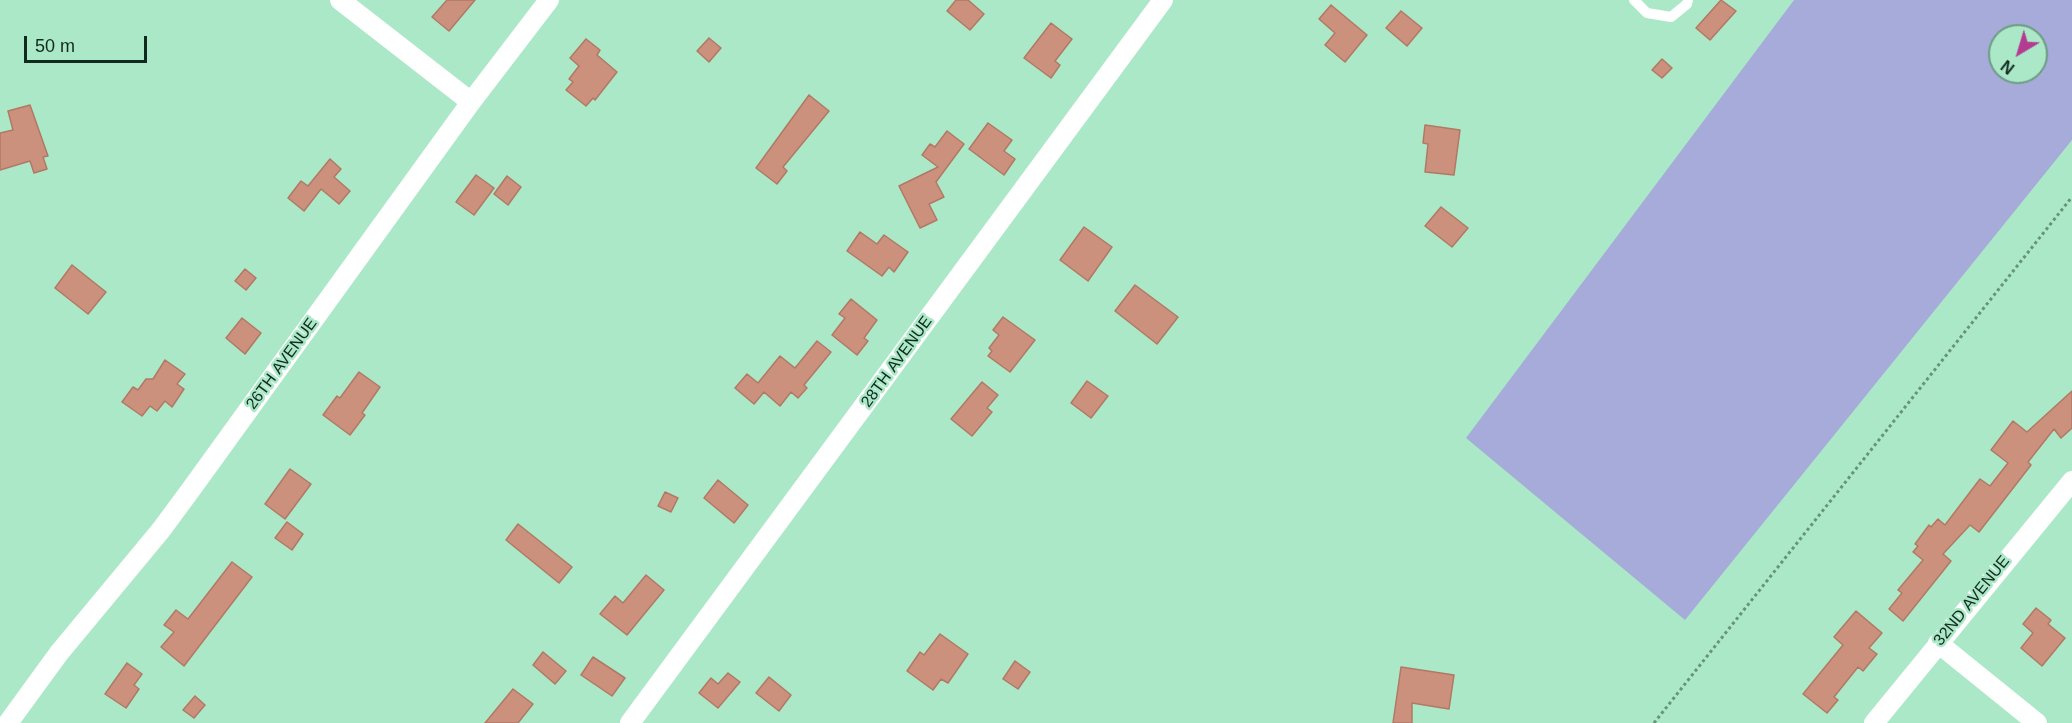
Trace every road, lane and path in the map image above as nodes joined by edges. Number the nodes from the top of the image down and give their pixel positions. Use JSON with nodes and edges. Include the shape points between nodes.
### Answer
{"nodes":[{"id":1,"x":339,"y":0,"type":"edge"},
{"id":2,"x":549,"y":0,"type":"edge"},
{"id":3,"x":1163,"y":0,"type":"edge"},
{"id":4,"x":1635,"y":0,"type":"edge"},
{"id":5,"x":1688,"y":0,"type":"edge"},
{"id":6,"x":471,"y":102,"type":"junction"},
{"id":7,"x":2072,"y":197,"type":"edge"},
{"id":8,"x":2072,"y":481,"type":"edge"},
{"id":9,"x":1938,"y":643,"type":"junction"},
{"id":10,"x":8,"y":723,"type":"edge"},
{"id":11,"x":630,"y":723,"type":"edge"},
{"id":12,"x":1654,"y":723,"type":"edge"},
{"id":13,"x":1874,"y":723,"type":"edge"},
{"id":14,"x":2037,"y":723,"type":"edge"}],
"edges":[{"from":1,"to":6,"type":"street"},
{"from":2,"to":6,"type":"street","name":"26TH AVENUE"},
{"from":3,"to":11,"type":"street","name":"28TH AVENUE"},
{"from":4,"to":5,"type":"lane","via":[[1647,13],[1671,17]]},
{"from":6,"to":10,"type":"street","name":"26TH AVENUE","via":[[161,530],[59,653]]},
{"from":7,"to":12,"type":"path"},
{"from":8,"to":9,"type":"street","name":"32ND AVENUE"},
{"from":9,"to":13,"type":"street","name":"32ND AVENUE"},
{"from":9,"to":14,"type":"street"}]}
